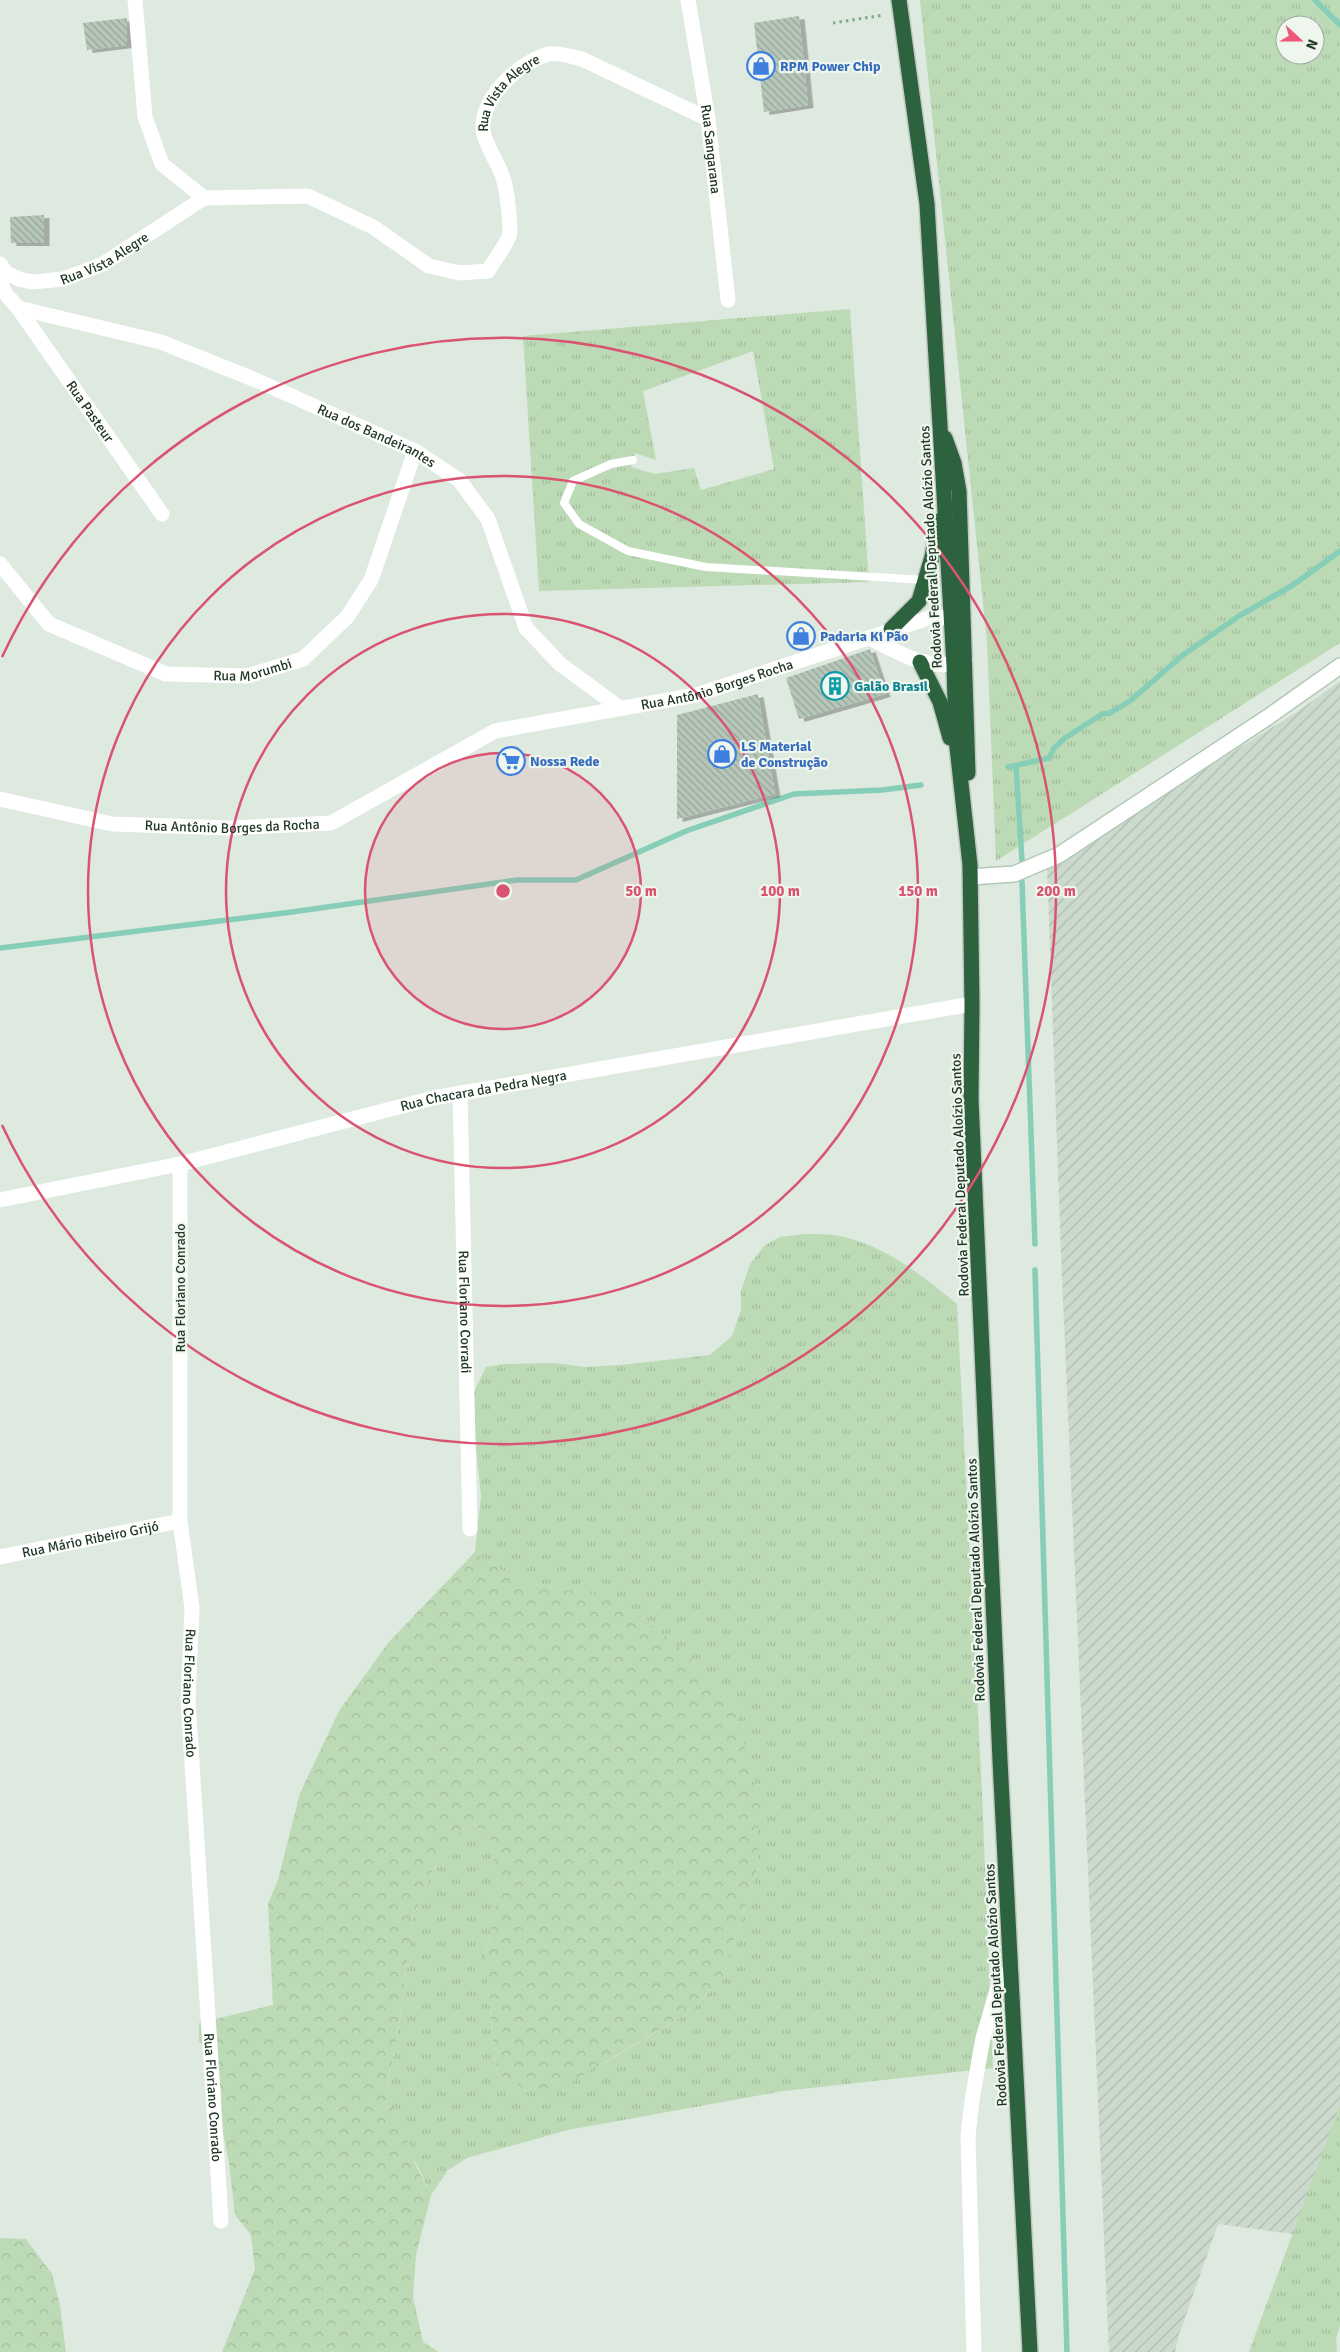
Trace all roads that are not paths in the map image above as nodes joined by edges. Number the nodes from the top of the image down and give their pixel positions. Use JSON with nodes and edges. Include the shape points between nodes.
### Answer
{"nodes":[{"id":1,"x":135,"y":0,"type":"edge"},
{"id":2,"x":688,"y":0,"type":"edge"},
{"id":3,"x":900,"y":0,"type":"edge"},
{"id":4,"x":708,"y":119,"type":"junction"},
{"id":5,"x":204,"y":198,"type":"junction"},
{"id":6,"x":0,"y":264,"type":"edge"},
{"id":7,"x":0,"y":281,"type":"edge"},
{"id":8,"x":728,"y":300,"type":"dead end"},
{"id":9,"x":18,"y":308,"type":"junction"},
{"id":10,"x":940,"y":426,"type":"junction"},
{"id":11,"x":415,"y":451,"type":"junction"},
{"id":12,"x":633,"y":460,"type":"dead end"},
{"id":13,"x":944,"y":495,"type":"junction"},
{"id":14,"x":162,"y":514,"type":"dead end"},
{"id":15,"x":0,"y":564,"type":"edge"},
{"id":16,"x":926,"y":580,"type":"junction"},
{"id":17,"x":957,"y":617,"type":"junction"},
{"id":18,"x":891,"y":629,"type":"junction"},
{"id":19,"x":870,"y":638,"type":"junction"},
{"id":20,"x":920,"y":662,"type":"junction"},
{"id":21,"x":960,"y":663,"type":"junction"},
{"id":22,"x":1340,"y":666,"type":"edge"},
{"id":23,"x":620,"y":708,"type":"junction"},
{"id":24,"x":959,"y":771,"type":"junction"},
{"id":25,"x":0,"y":799,"type":"edge"},
{"id":26,"x":970,"y":871,"type":"junction"},
{"id":27,"x":972,"y":1004,"type":"junction"},
{"id":28,"x":460,"y":1093,"type":"junction"},
{"id":29,"x":180,"y":1164,"type":"junction"},
{"id":30,"x":0,"y":1200,"type":"edge"},
{"id":31,"x":180,"y":1521,"type":"junction"},
{"id":32,"x":470,"y":1529,"type":"dead end"},
{"id":33,"x":0,"y":1557,"type":"edge"},
{"id":34,"x":1011,"y":1968,"type":"junction"},
{"id":35,"x":221,"y":2221,"type":"dead end"},
{"id":36,"x":974,"y":2352,"type":"edge"},
{"id":37,"x":1030,"y":2352,"type":"edge"}],
"edges":[{"from":1,"to":5,"type":"street","via":[[145,117],[162,164]]},
{"from":2,"to":4,"type":"street","name":"Rua Sangarana"},
{"from":3,"to":10,"type":"highway","name":"Rodovia Federal Deputado Aloízio Santos","via":[[928,204]]},
{"from":4,"to":5,"type":"street","name":"Rua Vista Alegre","via":[[590,63],[566,55],[551,54],[516,71],[493,98],[485,115],[483,130],[504,178],[510,234],[488,271],[460,273],[429,266],[373,227],[308,196]]},
{"from":4,"to":8,"type":"street","name":"Rua Sangarana"},
{"from":5,"to":6,"type":"street","name":"Rua Vista Alegre","via":[[103,264],[75,276],[25,281],[6,273]]},
{"from":7,"to":9,"type":"street","name":"Rua Pasteur"},
{"from":9,"to":11,"type":"street","name":"Rua dos Bandeirantes","via":[[161,342]]},
{"from":9,"to":14,"type":"street","name":"Rua Pasteur"},
{"from":10,"to":13,"type":"highway","name":"Rodovia Federal Deputado Aloízio Santos"},
{"from":10,"to":17,"type":"highway","via":[[954,463],[959,491]]},
{"from":11,"to":15,"type":"street","name":"Rua Morumbi","via":[[371,580],[347,617],[304,659],[247,676],[166,674],[49,624]]},
{"from":11,"to":23,"type":"street","name":"Rua dos Bandeirantes","via":[[458,480],[488,519],[526,628],[560,664]]},
{"from":12,"to":16,"type":"lane","via":[[611,464],[573,481],[564,502],[579,524],[628,551],[706,566]]},
{"from":13,"to":16,"type":"highway"},
{"from":13,"to":17,"type":"highway","name":"Rodovia Federal Deputado Aloízio Santos"},
{"from":16,"to":18,"type":"highway","via":[[919,601]]},
{"from":17,"to":18,"type":"street","name":"Rua Antônio Borges Rocha","via":[[932,616]]},
{"from":17,"to":21,"type":"highway","name":"Rodovia Federal Deputado Aloízio Santos"},
{"from":18,"to":19,"type":"street","name":"Rua Antônio Borges Rocha"},
{"from":19,"to":20,"type":"street"},
{"from":19,"to":23,"type":"street","name":"Rua Antônio Borges Rocha","via":[[696,695]]},
{"from":20,"to":21,"type":"street"},
{"from":20,"to":24,"type":"highway","via":[[940,702]]},
{"from":21,"to":24,"type":"highway","name":"Rodovia Federal Deputado Aloízio Santos","via":[[956,738]]},
{"from":21,"to":26,"type":"highway"},
{"from":22,"to":26,"type":"street","via":[[1268,718],[1059,855],[1014,874]]},
{"from":23,"to":25,"type":"street","name":"Rua Antônio Borges da Rocha","via":[[495,731],[331,823],[230,828],[112,824]]},
{"from":24,"to":26,"type":"highway","name":"Rodovia Federal Deputado Aloízio Santos"},
{"from":26,"to":27,"type":"highway","name":"Rodovia Federal Deputado Aloízio Santos"},
{"from":27,"to":28,"type":"street","name":"Rua Chacara da Pedra Negra"},
{"from":27,"to":34,"type":"highway","name":"Rodovia Federal Deputado Aloízio Santos","via":[[972,1110]]},
{"from":28,"to":29,"type":"street","name":"Rua Chacara da Pedra Negra"},
{"from":28,"to":32,"type":"street","name":"Rua Floriano Corradi"},
{"from":29,"to":30,"type":"street","name":"Rua Chacara da Pedra Negra"},
{"from":29,"to":31,"type":"street","name":"Rua Floriano Conrado"},
{"from":31,"to":33,"type":"street","name":"Rua Mário Ribeiro Grijó"},
{"from":31,"to":35,"type":"street","name":"Rua Floriano Conrado","via":[[192,1608],[188,1700]]},
{"from":34,"to":36,"type":"street","via":[[998,1990],[983,2038],[968,2136]]},
{"from":34,"to":37,"type":"highway","name":"Rodovia Federal Deputado Aloízio Santos"}]}
